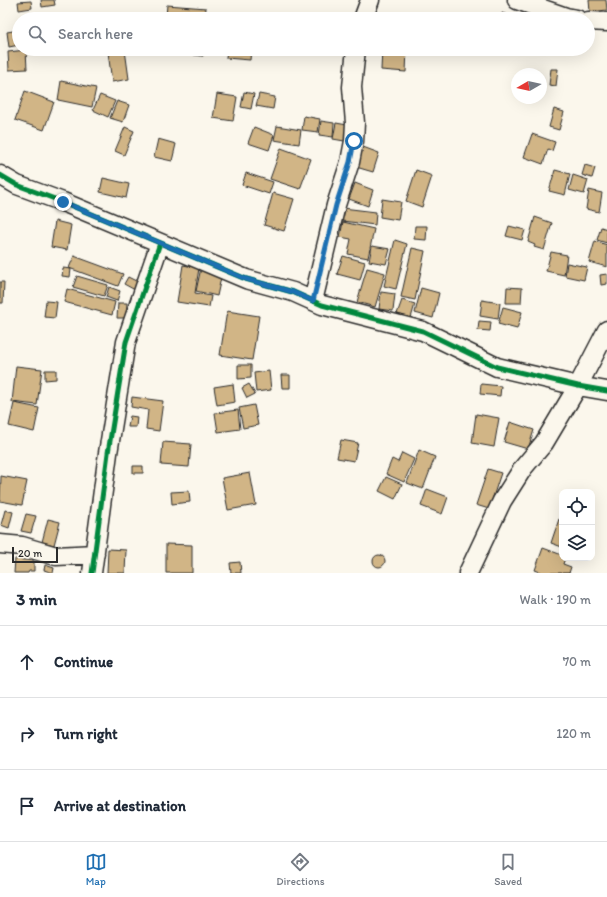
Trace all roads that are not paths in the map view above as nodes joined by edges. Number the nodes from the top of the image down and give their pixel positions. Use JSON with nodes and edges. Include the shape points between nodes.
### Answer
{"nodes":[{"id":1,"x":370,"y":0,"type":"edge"},
{"id":2,"x":517,"y":0,"type":"edge"},
{"id":3,"x":533,"y":3,"type":"edge"},
{"id":4,"x":366,"y":12,"type":"edge"},
{"id":5,"x":553,"y":12,"type":"edge"},
{"id":6,"x":595,"y":21,"type":"edge"},
{"id":7,"x":607,"y":22,"type":"edge"},
{"id":8,"x":355,"y":56,"type":"edge"},
{"id":9,"x":0,"y":175,"type":"edge"},
{"id":10,"x":160,"y":243,"type":"junction"},
{"id":11,"x":313,"y":301,"type":"junction"},
{"id":12,"x":607,"y":330,"type":"edge"},
{"id":13,"x":578,"y":386,"type":"junction"},
{"id":14,"x":607,"y":391,"type":"edge"},
{"id":15,"x":0,"y":544,"type":"edge"},
{"id":16,"x":95,"y":554,"type":"junction"},
{"id":17,"x":92,"y":573,"type":"edge"},
{"id":18,"x":468,"y":573,"type":"edge"}],
"edges":[{"from":1,"to":4,"type":"street"},
{"from":2,"to":3,"type":"street"},
{"from":3,"to":5,"type":"street"},
{"from":6,"to":7,"type":"street"},
{"from":8,"to":11,"type":"street","via":[[352,87],[354,141]]},
{"from":9,"to":10,"type":"street","via":[[17,185]]},
{"from":10,"to":11,"type":"street","via":[[246,279],[293,292]]},
{"from":10,"to":16,"type":"street","via":[[126,342]]},
{"from":11,"to":13,"type":"street","via":[[423,331],[496,367]]},
{"from":12,"to":13,"type":"street"},
{"from":13,"to":14,"type":"street"},
{"from":13,"to":18,"type":"street","via":[[544,443],[523,468],[502,501]]},
{"from":15,"to":16,"type":"street","via":[[22,546],[56,556]]},
{"from":16,"to":17,"type":"street"}]}
